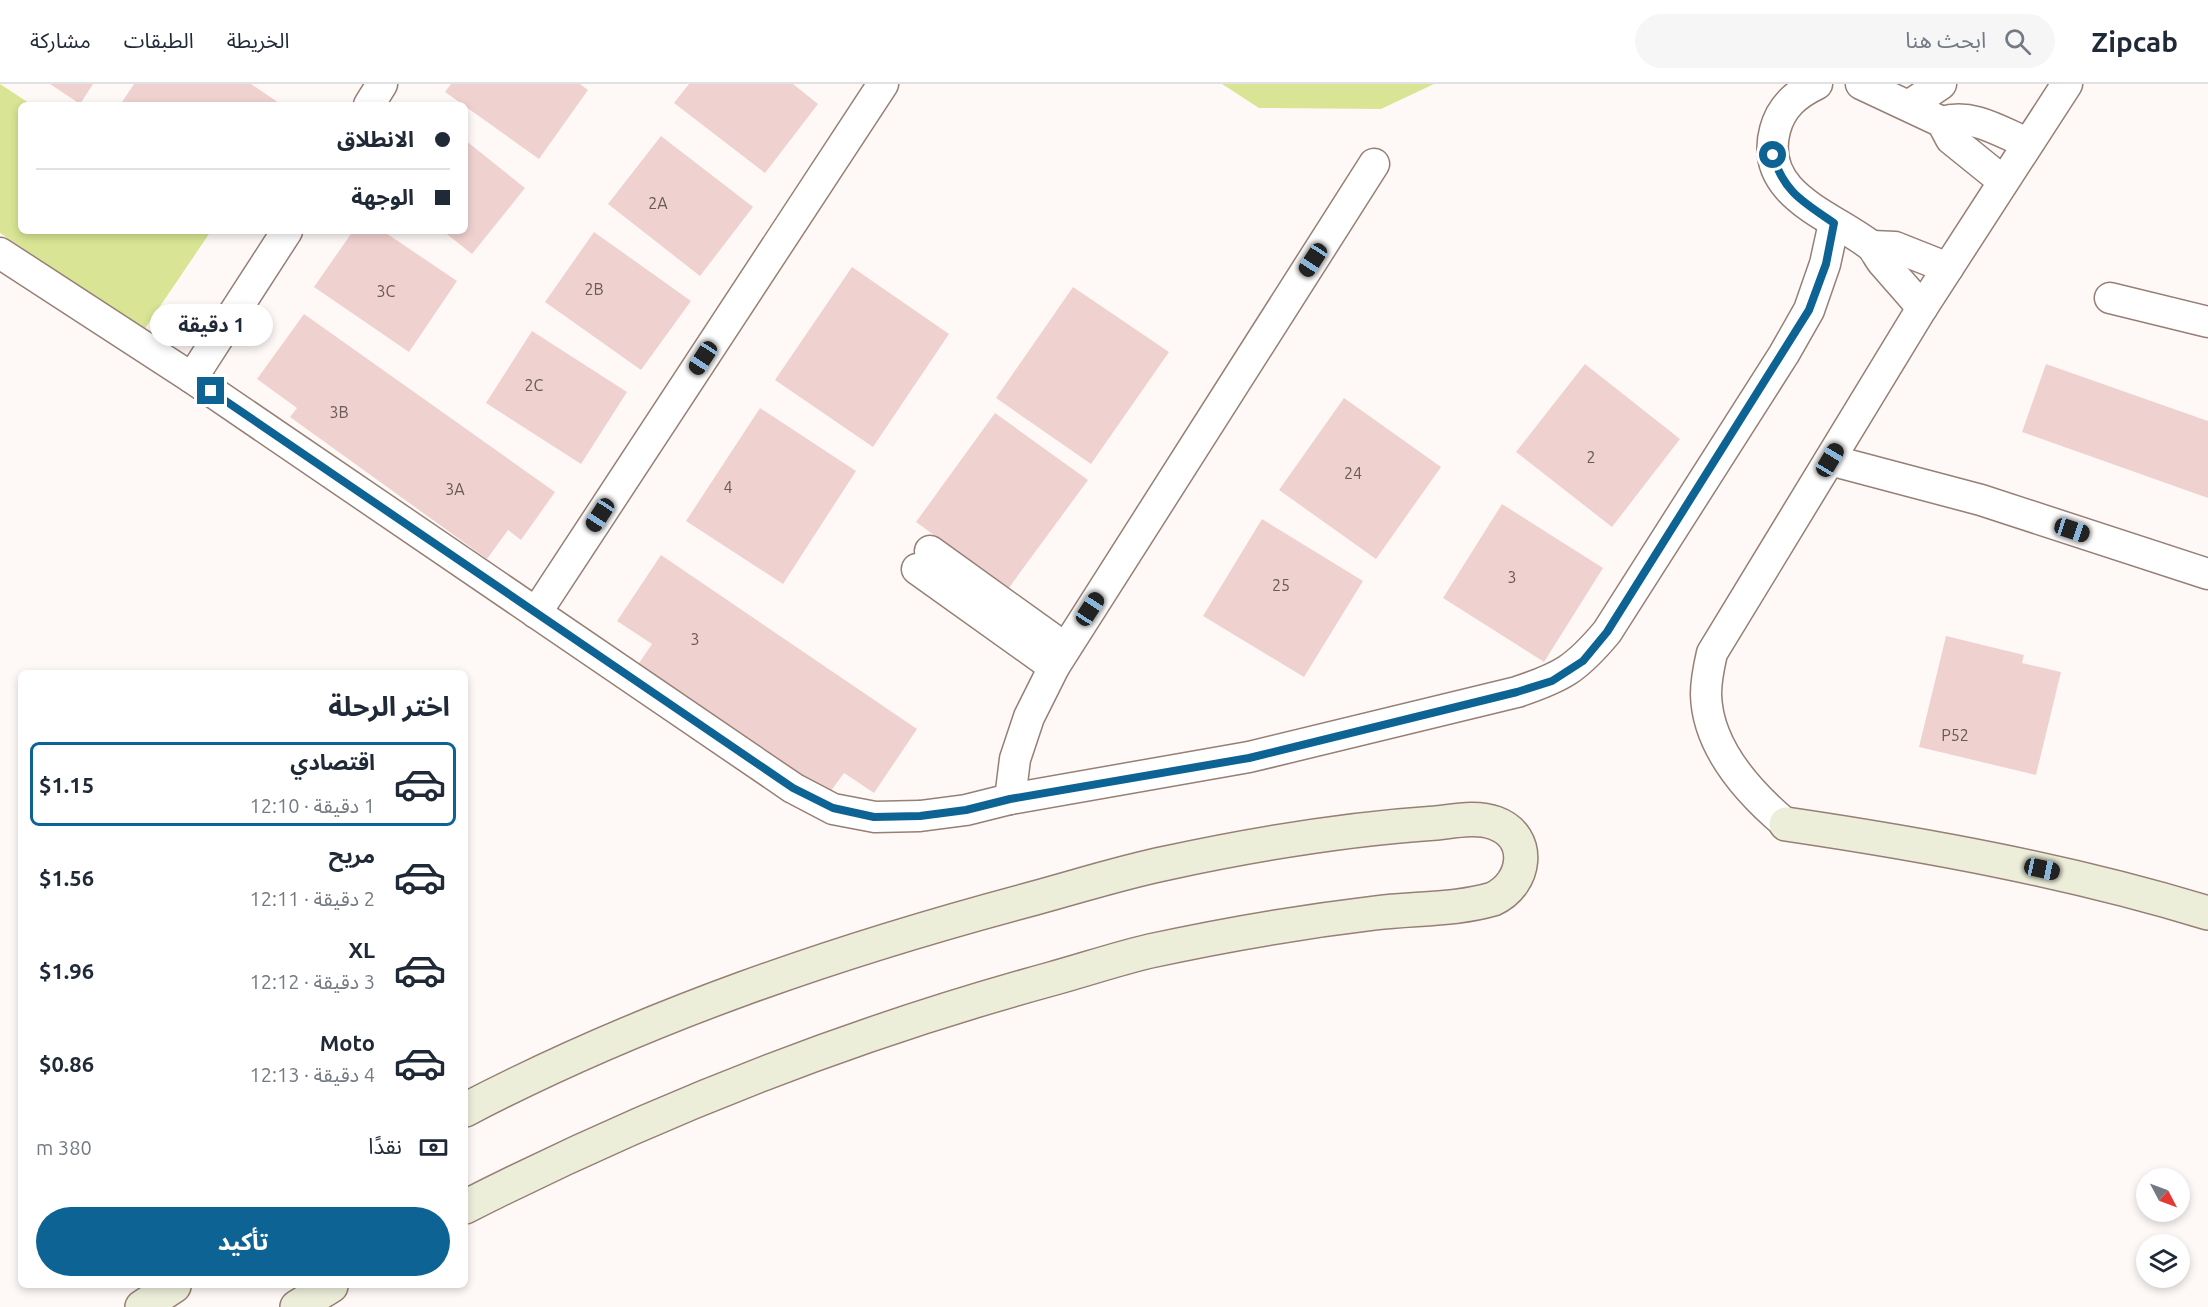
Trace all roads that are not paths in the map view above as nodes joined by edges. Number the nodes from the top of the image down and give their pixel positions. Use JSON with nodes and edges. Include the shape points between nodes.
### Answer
{"nodes":[{"id":1,"x":382,"y":84,"type":"edge"},
{"id":2,"x":883,"y":84,"type":"edge"},
{"id":3,"x":1817,"y":84,"type":"edge"},
{"id":4,"x":1861,"y":84,"type":"edge"},
{"id":5,"x":1941,"y":84,"type":"edge"},
{"id":6,"x":2067,"y":84,"type":"edge"},
{"id":7,"x":371,"y":102,"type":"edge"},
{"id":8,"x":1910,"y":105,"type":"junction"},
{"id":9,"x":1942,"y":122,"type":"junction"},
{"id":10,"x":2027,"y":143,"type":"junction"},
{"id":11,"x":1374,"y":164,"type":"dead end"},
{"id":12,"x":2003,"y":181,"type":"junction"},
{"id":13,"x":1834,"y":223,"type":"junction"},
{"id":14,"x":285,"y":234,"type":"edge"},
{"id":15,"x":1872,"y":246,"type":"junction"},
{"id":16,"x":0,"y":253,"type":"edge"},
{"id":17,"x":1948,"y":268,"type":"junction"},
{"id":18,"x":2110,"y":298,"type":"dead end"},
{"id":19,"x":1922,"y":308,"type":"junction"},
{"id":20,"x":2208,"y":322,"type":"edge"},
{"id":21,"x":192,"y":378,"type":"junction"},
{"id":22,"x":1830,"y":460,"type":"junction"},
{"id":23,"x":923,"y":560,"type":"dead end"},
{"id":24,"x":2208,"y":574,"type":"edge"},
{"id":25,"x":536,"y":612,"type":"junction"},
{"id":26,"x":1060,"y":657,"type":"junction"},
{"id":27,"x":1010,"y":799,"type":"junction"},
{"id":28,"x":1786,"y":824,"type":"joint"},
{"id":29,"x":2208,"y":913,"type":"edge"},
{"id":30,"x":468,"y":1108,"type":"edge"},
{"id":31,"x":468,"y":1205,"type":"edge"},
{"id":32,"x":171,"y":1288,"type":"edge"},
{"id":33,"x":328,"y":1288,"type":"edge"},
{"id":34,"x":142,"y":1307,"type":"edge"},
{"id":35,"x":297,"y":1307,"type":"edge"}],
"edges":[{"from":1,"to":7,"type":"street"},
{"from":2,"to":25,"type":"street"},
{"from":3,"to":13,"type":"street","via":[[1803,90],[1778,119],[1773,155],[1778,174],[1789,189]]},
{"from":4,"to":8,"type":"street"},
{"from":5,"to":8,"type":"street"},
{"from":6,"to":10,"type":"street"},
{"from":8,"to":9,"type":"street"},
{"from":9,"to":10,"type":"street","via":[[1972,119]]},
{"from":9,"to":12,"type":"street","via":[[1951,139]]},
{"from":10,"to":12,"type":"street"},
{"from":11,"to":26,"type":"street"},
{"from":12,"to":17,"type":"street"},
{"from":13,"to":15,"type":"street"},
{"from":13,"to":27,"type":"street","via":[[1826,264],[1809,310],[1607,632],[1583,661],[1552,681],[1517,692],[1249,758]]},
{"from":14,"to":21,"type":"street"},
{"from":15,"to":17,"type":"street","via":[[1895,247]]},
{"from":15,"to":19,"type":"street"},
{"from":16,"to":21,"type":"street"},
{"from":17,"to":19,"type":"street"},
{"from":18,"to":20,"type":"street"},
{"from":19,"to":22,"type":"street"},
{"from":21,"to":25,"type":"street"},
{"from":22,"to":24,"type":"street","via":[[1981,500]]},
{"from":22,"to":28,"type":"street","via":[[1712,653],[1708,673],[1706,694],[1715,736],[1745,783]]},
{"from":23,"to":26,"type":"street"},
{"from":25,"to":27,"type":"street","via":[[793,788],[833,808],[874,817],[920,816]]},
{"from":26,"to":27,"type":"street","via":[[1029,717],[1015,759]]},
{"from":28,"to":29,"type":"street","via":[[2042,869]]},
{"from":30,"to":31,"type":"street","via":[[622,1035],[745,989],[945,922],[1166,863],[1372,827],[1477,820],[1503,827],[1517,839],[1520,848],[1518,875],[1508,890],[1493,899],[1256,930],[1148,952],[959,1004],[759,1074],[657,1115]]},
{"from":32,"to":34,"type":"street"},
{"from":33,"to":35,"type":"street"}]}
